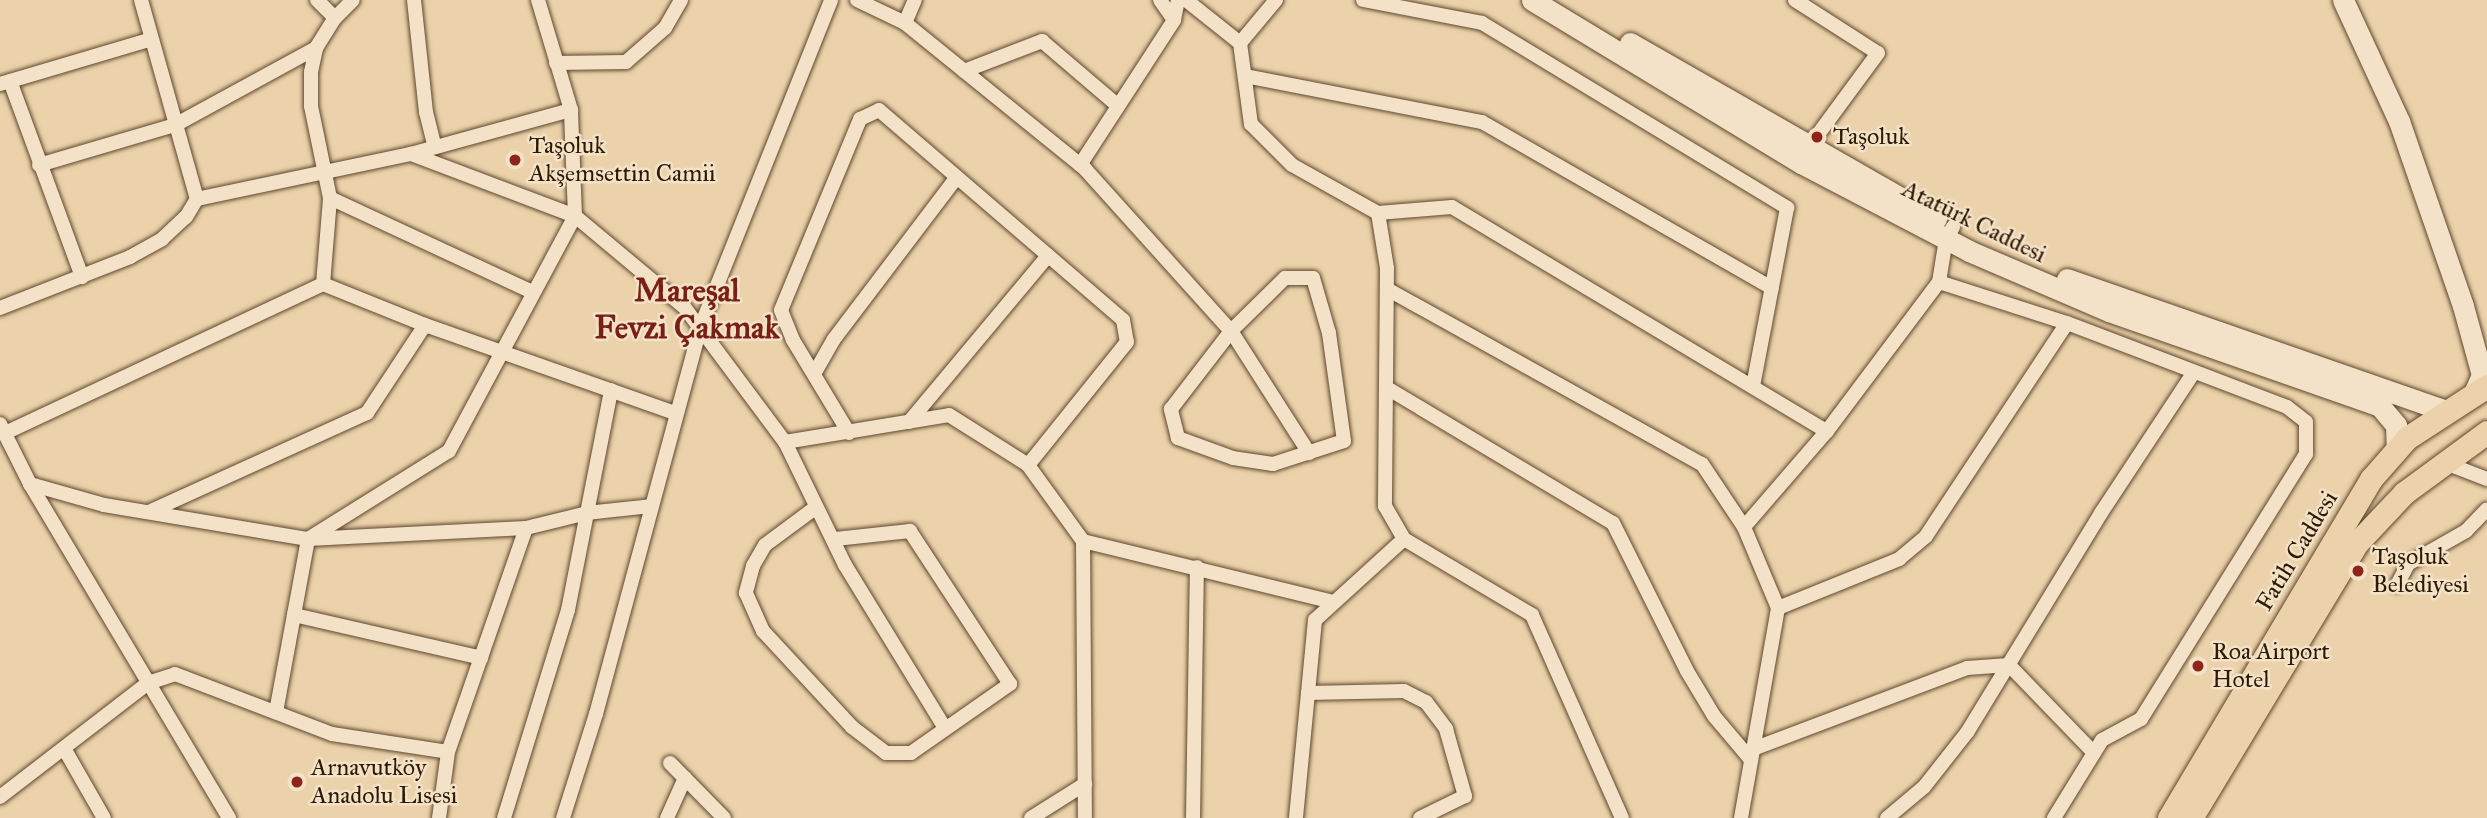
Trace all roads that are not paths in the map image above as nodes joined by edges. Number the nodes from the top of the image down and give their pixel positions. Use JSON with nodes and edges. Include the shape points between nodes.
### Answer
{"nodes":[{"id":1,"x":141,"y":0,"type":"edge"},
{"id":2,"x":317,"y":0,"type":"edge"},
{"id":3,"x":353,"y":0,"type":"edge"},
{"id":4,"x":414,"y":0,"type":"edge"},
{"id":5,"x":538,"y":0,"type":"edge"},
{"id":6,"x":681,"y":0,"type":"edge"},
{"id":7,"x":831,"y":0,"type":"edge"},
{"id":8,"x":857,"y":0,"type":"edge"},
{"id":9,"x":915,"y":0,"type":"edge"},
{"id":10,"x":1160,"y":0,"type":"edge"},
{"id":11,"x":1178,"y":0,"type":"edge"},
{"id":12,"x":1186,"y":0,"type":"edge"},
{"id":13,"x":1276,"y":0,"type":"edge"},
{"id":14,"x":1363,"y":0,"type":"edge"},
{"id":15,"x":1532,"y":0,"type":"edge"},
{"id":16,"x":1559,"y":0,"type":"edge"},
{"id":17,"x":1796,"y":0,"type":"edge"},
{"id":18,"x":2343,"y":0,"type":"edge"},
{"id":19,"x":335,"y":18,"type":"junction"},
{"id":20,"x":1174,"y":20,"type":"junction"},
{"id":21,"x":905,"y":23,"type":"junction"},
{"id":22,"x":149,"y":40,"type":"junction"},
{"id":23,"x":1240,"y":43,"type":"junction"},
{"id":24,"x":316,"y":48,"type":"junction"},
{"id":25,"x":556,"y":63,"type":"junction"},
{"id":26,"x":964,"y":71,"type":"junction"},
{"id":27,"x":1245,"y":76,"type":"junction"},
{"id":28,"x":5,"y":82,"type":"edge"},
{"id":29,"x":1118,"y":106,"type":"junction"},
{"id":30,"x":571,"y":110,"type":"junction"},
{"id":31,"x":174,"y":125,"type":"junction"},
{"id":32,"x":435,"y":147,"type":"junction"},
{"id":33,"x":1808,"y":148,"type":"junction"},
{"id":34,"x":411,"y":154,"type":"junction"},
{"id":35,"x":39,"y":165,"type":"junction"},
{"id":36,"x":1080,"y":165,"type":"junction"},
{"id":37,"x":323,"y":174,"type":"junction"},
{"id":38,"x":957,"y":177,"type":"junction"},
{"id":39,"x":330,"y":198,"type":"junction"},
{"id":40,"x":197,"y":199,"type":"junction"},
{"id":41,"x":1378,"y":213,"type":"junction"},
{"id":42,"x":575,"y":216,"type":"junction"},
{"id":43,"x":1949,"y":233,"type":"junction"},
{"id":44,"x":1048,"y":256,"type":"junction"},
{"id":45,"x":82,"y":277,"type":"junction"},
{"id":46,"x":1939,"y":282,"type":"junction"},
{"id":47,"x":323,"y":284,"type":"junction"},
{"id":48,"x":1772,"y":288,"type":"junction"},
{"id":49,"x":1387,"y":289,"type":"junction"},
{"id":50,"x":530,"y":291,"type":"junction"},
{"id":51,"x":2463,"y":306,"type":"junction"},
{"id":52,"x":0,"y":307,"type":"edge"},
{"id":53,"x":2067,"y":323,"type":"junction"},
{"id":54,"x":425,"y":325,"type":"junction"},
{"id":55,"x":700,"y":328,"type":"junction"},
{"id":56,"x":1231,"y":331,"type":"junction"},
{"id":57,"x":2487,"y":338,"type":"edge"},
{"id":58,"x":502,"y":352,"type":"junction"},
{"id":59,"x":2194,"y":372,"type":"junction"},
{"id":60,"x":814,"y":374,"type":"junction"},
{"id":61,"x":1753,"y":386,"type":"junction"},
{"id":62,"x":1387,"y":388,"type":"junction"},
{"id":63,"x":2481,"y":389,"type":"edge"},
{"id":64,"x":611,"y":390,"type":"junction"},
{"id":65,"x":2445,"y":411,"type":"junction"},
{"id":66,"x":675,"y":413,"type":"junction"},
{"id":67,"x":909,"y":422,"type":"junction"},
{"id":68,"x":2,"y":429,"type":"edge"},
{"id":69,"x":1827,"y":431,"type":"junction"},
{"id":70,"x":2487,"y":432,"type":"edge"},
{"id":71,"x":849,"y":433,"type":"junction"},
{"id":72,"x":785,"y":442,"type":"junction"},
{"id":73,"x":1309,"y":453,"type":"junction"},
{"id":74,"x":2392,"y":454,"type":"junction"},
{"id":75,"x":2443,"y":462,"type":"junction"},
{"id":76,"x":1028,"y":465,"type":"junction"},
{"id":77,"x":2487,"y":479,"type":"edge"},
{"id":78,"x":30,"y":484,"type":"junction"},
{"id":79,"x":2404,"y":492,"type":"junction"},
{"id":80,"x":651,"y":506,"type":"junction"},
{"id":81,"x":815,"y":508,"type":"junction"},
{"id":82,"x":2487,"y":509,"type":"edge"},
{"id":83,"x":150,"y":512,"type":"junction"},
{"id":84,"x":587,"y":513,"type":"junction"},
{"id":85,"x":1744,"y":527,"type":"junction"},
{"id":86,"x":526,"y":528,"type":"junction"},
{"id":87,"x":308,"y":539,"type":"junction"},
{"id":88,"x":835,"y":539,"type":"junction"},
{"id":89,"x":1404,"y":539,"type":"junction"},
{"id":90,"x":1083,"y":541,"type":"junction"},
{"id":91,"x":1197,"y":567,"type":"junction"},
{"id":92,"x":2397,"y":585,"type":"dead end"},
{"id":93,"x":1334,"y":602,"type":"junction"},
{"id":94,"x":1778,"y":608,"type":"junction"},
{"id":95,"x":294,"y":615,"type":"junction"},
{"id":96,"x":481,"y":658,"type":"junction"},
{"id":97,"x":2009,"y":665,"type":"junction"},
{"id":98,"x":148,"y":683,"type":"junction"},
{"id":99,"x":1308,"y":693,"type":"junction"},
{"id":100,"x":276,"y":712,"type":"junction"},
{"id":101,"x":945,"y":728,"type":"junction"},
{"id":102,"x":65,"y":750,"type":"junction"},
{"id":103,"x":449,"y":752,"type":"junction"},
{"id":104,"x":2094,"y":753,"type":"junction"},
{"id":105,"x":1752,"y":754,"type":"junction"},
{"id":106,"x":670,"y":763,"type":"dead end"},
{"id":107,"x":685,"y":778,"type":"junction"},
{"id":108,"x":1085,"y":784,"type":"junction"},
{"id":109,"x":0,"y":797,"type":"edge"},
{"id":110,"x":104,"y":818,"type":"edge"},
{"id":111,"x":229,"y":818,"type":"edge"},
{"id":112,"x":439,"y":818,"type":"edge"},
{"id":113,"x":504,"y":818,"type":"edge"},
{"id":114,"x":563,"y":818,"type":"edge"},
{"id":115,"x":667,"y":818,"type":"edge"},
{"id":116,"x":724,"y":818,"type":"edge"},
{"id":117,"x":1031,"y":818,"type":"edge"},
{"id":118,"x":1085,"y":818,"type":"edge"},
{"id":119,"x":1193,"y":818,"type":"edge"},
{"id":120,"x":1296,"y":818,"type":"edge"},
{"id":121,"x":1420,"y":818,"type":"edge"},
{"id":122,"x":1622,"y":818,"type":"edge"},
{"id":123,"x":1741,"y":818,"type":"edge"},
{"id":124,"x":1887,"y":818,"type":"edge"},
{"id":125,"x":2054,"y":818,"type":"edge"},
{"id":126,"x":2169,"y":818,"type":"edge"},
{"id":127,"x":2191,"y":818,"type":"edge"}],
"edges":[{"from":1,"to":22,"type":"street"},
{"from":2,"to":19,"type":"street"},
{"from":3,"to":19,"type":"street"},
{"from":4,"to":32,"type":"street","via":[[426,111]]},
{"from":5,"to":25,"type":"street"},
{"from":6,"to":25,"type":"street","via":[[665,28],[626,62]]},
{"from":7,"to":55,"type":"street"},
{"from":8,"to":21,"type":"street"},
{"from":9,"to":21,"type":"street"},
{"from":10,"to":20,"type":"street"},
{"from":11,"to":20,"type":"street"},
{"from":12,"to":23,"type":"street"},
{"from":13,"to":23,"type":"street"},
{"from":14,"to":48,"type":"street","via":[[1482,23],[1787,208]]},
{"from":15,"to":43,"type":"main road","name":"Atatürk Caddesi","via":[[1801,163]]},
{"from":16,"to":33,"type":"main road","name":"Atatürk Caddesi"},
{"from":17,"to":33,"type":"street","via":[[1878,53]]},
{"from":18,"to":51,"type":"main road","via":[[2399,121]]},
{"from":19,"to":24,"type":"street"},
{"from":20,"to":29,"type":"street"},
{"from":21,"to":26,"type":"street"},
{"from":22,"to":28,"type":"street"},
{"from":22,"to":31,"type":"street"},
{"from":23,"to":27,"type":"street"},
{"from":24,"to":31,"type":"street"},
{"from":24,"to":37,"type":"street","via":[[311,106]]},
{"from":25,"to":30,"type":"street"},
{"from":26,"to":29,"type":"street","via":[[1042,41]]},
{"from":26,"to":36,"type":"street"},
{"from":27,"to":41,"type":"street","via":[[1251,124],[1292,166]]},
{"from":27,"to":48,"type":"street","via":[[1482,122]]},
{"from":28,"to":35,"type":"street"},
{"from":29,"to":36,"type":"street"},
{"from":30,"to":32,"type":"street"},
{"from":30,"to":42,"type":"street"},
{"from":31,"to":35,"type":"street"},
{"from":31,"to":40,"type":"street"},
{"from":32,"to":34,"type":"street"},
{"from":33,"to":43,"type":"main road","name":"Atatürk Caddesi"},
{"from":34,"to":37,"type":"street"},
{"from":34,"to":42,"type":"street"},
{"from":35,"to":45,"type":"street"},
{"from":36,"to":56,"type":"street"},
{"from":37,"to":39,"type":"street"},
{"from":37,"to":40,"type":"street"},
{"from":38,"to":44,"type":"street"},
{"from":38,"to":60,"type":"street","via":[[834,339]]},
{"from":38,"to":60,"type":"street","via":[[879,110],[860,119],[781,310]]},
{"from":39,"to":47,"type":"street"},
{"from":39,"to":50,"type":"street"},
{"from":40,"to":45,"type":"street","via":[[186,217],[162,239]]},
{"from":41,"to":49,"type":"street"},
{"from":41,"to":61,"type":"street","via":[[1452,207]]},
{"from":42,"to":50,"type":"street"},
{"from":42,"to":55,"type":"street","via":[[685,308]]},
{"from":43,"to":46,"type":"street"},
{"from":43,"to":65,"type":"main road","name":"Atatürk Caddesi","via":[[2122,301]]},
{"from":43,"to":74,"type":"main road","name":"Atatürk Caddesi","via":[[2109,312],[2370,402],[2396,425]]},
{"from":44,"to":67,"type":"street"},
{"from":44,"to":76,"type":"street","via":[[1122,320],[1127,342]]},
{"from":45,"to":52,"type":"street"},
{"from":46,"to":53,"type":"street"},
{"from":46,"to":69,"type":"street"},
{"from":47,"to":54,"type":"street"},
{"from":47,"to":68,"type":"street"},
{"from":48,"to":61,"type":"street"},
{"from":49,"to":62,"type":"street"},
{"from":49,"to":85,"type":"street","via":[[1702,464]]},
{"from":50,"to":58,"type":"street"},
{"from":51,"to":57,"type":"main road"},
{"from":51,"to":63,"type":"main road","via":[[2482,375]]},
{"from":53,"to":59,"type":"street"},
{"from":53,"to":94,"type":"street","via":[[1926,537],[1899,559]]},
{"from":54,"to":58,"type":"street"},
{"from":54,"to":83,"type":"street","via":[[366,414]]},
{"from":55,"to":66,"type":"street"},
{"from":55,"to":72,"type":"street"},
{"from":56,"to":73,"type":"street"},
{"from":56,"to":73,"type":"street","via":[[1171,409],[1178,438],[1233,458],[1273,464]]},
{"from":56,"to":73,"type":"street","via":[[1285,278],[1313,278],[1329,333],[1344,441]]},
{"from":58,"to":64,"type":"street"},
{"from":58,"to":87,"type":"street","via":[[449,451]]},
{"from":59,"to":97,"type":"street"},
{"from":59,"to":104,"type":"street","via":[[2287,407],[2306,422],[2306,454],[2141,719],[2102,740]]},
{"from":60,"to":71,"type":"street"},
{"from":61,"to":69,"type":"street"},
{"from":62,"to":89,"type":"street","via":[[1385,506]]},
{"from":62,"to":105,"type":"street","via":[[1613,523],[1714,716]]},
{"from":63,"to":65,"type":"main road","name":"Fatih Caddesi"},
{"from":64,"to":66,"type":"street"},
{"from":64,"to":84,"type":"street"},
{"from":65,"to":74,"type":"main road","name":"Fatih Caddesi"},
{"from":66,"to":80,"type":"street"},
{"from":67,"to":71,"type":"street"},
{"from":67,"to":76,"type":"street","via":[[949,415]]},
{"from":68,"to":78,"type":"street"},
{"from":69,"to":85,"type":"street"},
{"from":70,"to":75,"type":"main road","name":"Fatih Caddesi"},
{"from":71,"to":72,"type":"street"},
{"from":72,"to":81,"type":"street"},
{"from":74,"to":79,"type":"main road","via":[[2385,481]]},
{"from":74,"to":126,"type":"main road","name":"Fatih Caddesi","via":[[2333,541]]},
{"from":75,"to":77,"type":"street"},
{"from":75,"to":79,"type":"main road","name":"Fatih Caddesi"},
{"from":76,"to":90,"type":"street"},
{"from":78,"to":83,"type":"street"},
{"from":78,"to":98,"type":"street"},
{"from":79,"to":127,"type":"main road","name":"Fatih Caddesi","via":[[2356,544]]},
{"from":80,"to":84,"type":"street"},
{"from":80,"to":114,"type":"street","via":[[596,714]]},
{"from":81,"to":88,"type":"street"},
{"from":81,"to":101,"type":"street","via":[[765,545],[753,566],[746,593],[763,631],[852,727],[886,753],[911,753]]},
{"from":82,"to":92,"type":"street","via":[[2466,531],[2408,564]]},
{"from":83,"to":87,"type":"street"},
{"from":84,"to":86,"type":"street"},
{"from":84,"to":113,"type":"street","via":[[569,610]]},
{"from":85,"to":94,"type":"street"},
{"from":86,"to":87,"type":"street"},
{"from":86,"to":96,"type":"street"},
{"from":87,"to":95,"type":"street"},
{"from":88,"to":101,"type":"street","via":[[845,565]]},
{"from":88,"to":101,"type":"street","via":[[910,531],[1010,684]]},
{"from":89,"to":93,"type":"street"},
{"from":89,"to":122,"type":"street","via":[[1532,615]]},
{"from":90,"to":91,"type":"street"},
{"from":90,"to":108,"type":"street"},
{"from":91,"to":93,"type":"street"},
{"from":91,"to":119,"type":"street"},
{"from":93,"to":99,"type":"street","via":[[1315,620]]},
{"from":94,"to":105,"type":"street"},
{"from":95,"to":96,"type":"street"},
{"from":95,"to":100,"type":"street"},
{"from":96,"to":103,"type":"street"},
{"from":97,"to":104,"type":"street"},
{"from":97,"to":105,"type":"street","via":[[1967,668]]},
{"from":97,"to":124,"type":"street","via":[[1968,731],[1924,787]]},
{"from":98,"to":100,"type":"street","via":[[175,674]]},
{"from":98,"to":102,"type":"street"},
{"from":98,"to":111,"type":"street"},
{"from":99,"to":120,"type":"street"},
{"from":99,"to":121,"type":"street","via":[[1404,691],[1426,702],[1446,729],[1465,796]]},
{"from":100,"to":103,"type":"street","via":[[332,734]]},
{"from":102,"to":109,"type":"street"},
{"from":102,"to":110,"type":"street"},
{"from":103,"to":112,"type":"street"},
{"from":104,"to":125,"type":"street"},
{"from":105,"to":123,"type":"street"},
{"from":106,"to":107,"type":"street"},
{"from":107,"to":115,"type":"street"},
{"from":107,"to":116,"type":"street"},
{"from":108,"to":117,"type":"street"},
{"from":108,"to":118,"type":"street"}]}
